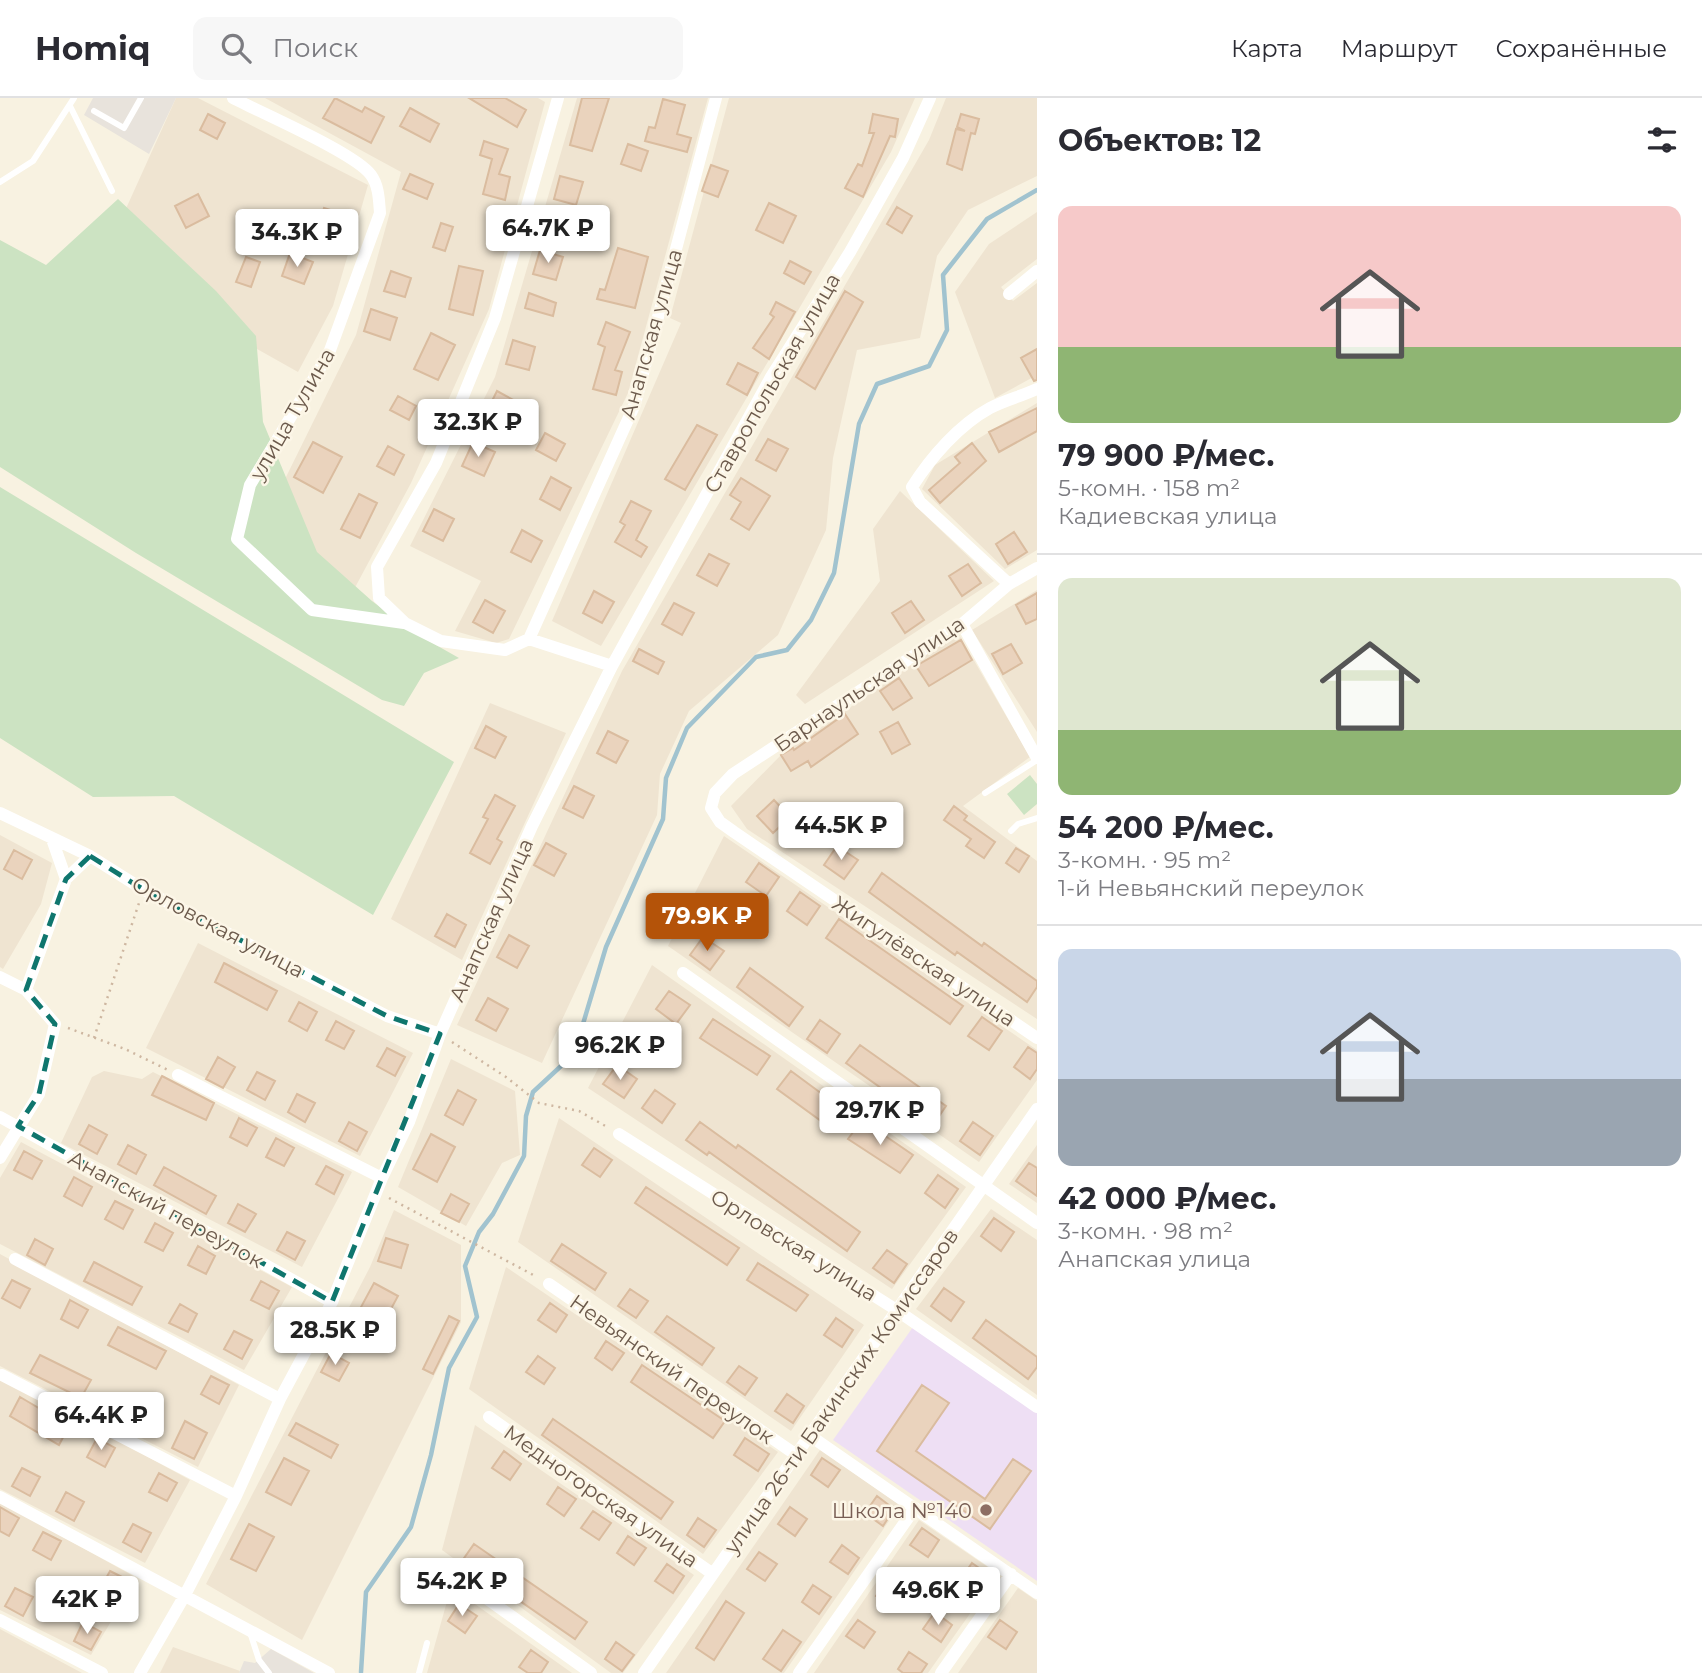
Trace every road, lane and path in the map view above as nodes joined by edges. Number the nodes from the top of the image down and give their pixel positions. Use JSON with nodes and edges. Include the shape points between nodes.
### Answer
{"nodes":[{"id":1,"x":74,"y":98,"type":"edge"},
{"id":2,"x":141,"y":98,"type":"edge"},
{"id":3,"x":233,"y":98,"type":"edge"},
{"id":4,"x":558,"y":98,"type":"edge"},
{"id":5,"x":716,"y":98,"type":"edge"},
{"id":6,"x":930,"y":98,"type":"edge"},
{"id":7,"x":70,"y":106,"type":"junction"},
{"id":8,"x":94,"y":111,"type":"dead end"},
{"id":9,"x":0,"y":182,"type":"edge"},
{"id":10,"x":112,"y":191,"type":"dead end"},
{"id":11,"x":1037,"y":271,"type":"edge"},
{"id":12,"x":1009,"y":294,"type":"dead end"},
{"id":13,"x":1037,"y":389,"type":"edge"},
{"id":14,"x":1037,"y":568,"type":"edge"},
{"id":15,"x":1009,"y":584,"type":"junction"},
{"id":16,"x":405,"y":623,"type":"junction"},
{"id":17,"x":962,"y":624,"type":"junction"},
{"id":18,"x":529,"y":639,"type":"junction"},
{"id":19,"x":612,"y":666,"type":"junction"},
{"id":20,"x":1037,"y":759,"type":"edge"},
{"id":21,"x":985,"y":793,"type":"dead end"},
{"id":22,"x":711,"y":808,"type":"joint"},
{"id":23,"x":0,"y":813,"type":"edge"},
{"id":24,"x":1037,"y":818,"type":"edge"},
{"id":25,"x":1011,"y":831,"type":"dead end"},
{"id":26,"x":52,"y":839,"type":"junction"},
{"id":27,"x":90,"y":856,"type":"junction"},
{"id":28,"x":66,"y":879,"type":"junction"},
{"id":29,"x":144,"y":890,"type":"junction"},
{"id":30,"x":683,"y":973,"type":"dead end"},
{"id":31,"x":0,"y":977,"type":"edge"},
{"id":32,"x":26,"y":990,"type":"junction"},
{"id":33,"x":55,"y":1024,"type":"junction"},
{"id":34,"x":440,"y":1034,"type":"junction"},
{"id":35,"x":94,"y":1038,"type":"junction"},
{"id":36,"x":1037,"y":1038,"type":"edge"},
{"id":37,"x":178,"y":1075,"type":"joint"},
{"id":38,"x":1037,"y":1109,"type":"edge"},
{"id":39,"x":0,"y":1117,"type":"edge"},
{"id":40,"x":18,"y":1126,"type":"junction"},
{"id":41,"x":619,"y":1134,"type":"joint"},
{"id":42,"x":0,"y":1158,"type":"edge"},
{"id":43,"x":382,"y":1178,"type":"junction"},
{"id":44,"x":984,"y":1187,"type":"junction"},
{"id":45,"x":377,"y":1192,"type":"junction"},
{"id":46,"x":1037,"y":1223,"type":"edge"},
{"id":47,"x":15,"y":1259,"type":"dead end"},
{"id":48,"x":549,"y":1283,"type":"joint"},
{"id":49,"x":332,"y":1302,"type":"junction"},
{"id":50,"x":895,"y":1309,"type":"junction"},
{"id":51,"x":2,"y":1375,"type":"dead end"},
{"id":52,"x":280,"y":1399,"type":"junction"},
{"id":53,"x":1037,"y":1407,"type":"edge"},
{"id":54,"x":489,"y":1417,"type":"dead end"},
{"id":55,"x":809,"y":1435,"type":"junction"},
{"id":56,"x":795,"y":1454,"type":"junction"},
{"id":57,"x":236,"y":1496,"type":"junction"},
{"id":58,"x":0,"y":1497,"type":"edge"},
{"id":59,"x":915,"y":1508,"type":"junction"},
{"id":60,"x":451,"y":1573,"type":"dead end"},
{"id":61,"x":713,"y":1574,"type":"junction"},
{"id":62,"x":1011,"y":1574,"type":"junction"},
{"id":63,"x":1037,"y":1592,"type":"edge"},
{"id":64,"x":186,"y":1595,"type":"junction"},
{"id":65,"x":0,"y":1620,"type":"edge"},
{"id":66,"x":249,"y":1630,"type":"junction"},
{"id":67,"x":427,"y":1643,"type":"dead end"},
{"id":68,"x":102,"y":1673,"type":"edge"},
{"id":69,"x":139,"y":1673,"type":"edge"},
{"id":70,"x":269,"y":1673,"type":"edge"},
{"id":71,"x":329,"y":1673,"type":"edge"},
{"id":72,"x":419,"y":1673,"type":"edge"},
{"id":73,"x":591,"y":1673,"type":"edge"},
{"id":74,"x":644,"y":1673,"type":"edge"},
{"id":75,"x":799,"y":1673,"type":"edge"},
{"id":76,"x":941,"y":1673,"type":"edge"}],
"edges":[{"from":1,"to":7,"type":"lane"},
{"from":2,"to":8,"type":"lane","via":[[124,128]]},
{"from":3,"to":16,"type":"street","name":"улица Тулина","via":[[347,156],[371,175],[379,193],[380,213],[329,353],[250,485],[237,539],[312,610]]},
{"from":4,"to":16,"type":"street","via":[[495,318],[436,463],[377,567],[379,598]]},
{"from":5,"to":18,"type":"street","name":"Анапская улица","via":[[635,404]]},
{"from":6,"to":19,"type":"street","name":"Ставропольская улица","via":[[903,158],[771,377]]},
{"from":7,"to":9,"type":"lane","via":[[33,161]]},
{"from":7,"to":10,"type":"lane"},
{"from":11,"to":12,"type":"street"},
{"from":13,"to":15,"type":"street","via":[[990,408],[964,428],[912,487],[920,502]]},
{"from":14,"to":15,"type":"street","name":"Барнаульская улица"},
{"from":15,"to":17,"type":"street","name":"Барнаульская улица"},
{"from":16,"to":18,"type":"street","via":[[441,641],[505,650]]},
{"from":17,"to":20,"type":"street"},
{"from":17,"to":22,"type":"street","name":"Барнаульская улица","via":[[733,774],[715,793]]},
{"from":18,"to":19,"type":"street"},
{"from":19,"to":34,"type":"street","name":"Анапская улица","via":[[532,827]]},
{"from":20,"to":21,"type":"lane"},
{"from":22,"to":36,"type":"street","name":"Жигулёвская улица","via":[[734,832]]},
{"from":23,"to":26,"type":"street","name":"Орловская улица"},
{"from":24,"to":25,"type":"lane"},
{"from":26,"to":27,"type":"street","name":"Орловская улица"},
{"from":26,"to":28,"type":"street"},
{"from":27,"to":28,"type":"street"},
{"from":27,"to":29,"type":"street","name":"Орловская улица"},
{"from":28,"to":32,"type":"street"},
{"from":29,"to":34,"type":"street","name":"Орловская улица","via":[[387,1016]]},
{"from":29,"to":35,"type":"path"},
{"from":30,"to":44,"type":"street"},
{"from":31,"to":32,"type":"street"},
{"from":32,"to":33,"type":"street"},
{"from":33,"to":35,"type":"path"},
{"from":33,"to":40,"type":"street","via":[[39,1094]]},
{"from":34,"to":41,"type":"path","via":[[538,1103],[579,1111]]},
{"from":34,"to":43,"type":"street","name":"Анапская улица","via":[[409,1122]]},
{"from":35,"to":37,"type":"path"},
{"from":37,"to":43,"type":"street"},
{"from":38,"to":44,"type":"street","name":"улица 26-ти Бакинских Комиссаров"},
{"from":39,"to":40,"type":"street","name":"Анапский переулок"},
{"from":40,"to":42,"type":"street"},
{"from":40,"to":49,"type":"street","name":"Анапский переулок"},
{"from":41,"to":50,"type":"street","name":"Орловская улица"},
{"from":43,"to":45,"type":"street","name":"Анапская улица"},
{"from":44,"to":46,"type":"street"},
{"from":44,"to":50,"type":"street","name":"улица 26-ти Бакинских Комиссаров"},
{"from":45,"to":48,"type":"path"},
{"from":45,"to":49,"type":"street","name":"Анапская улица"},
{"from":47,"to":52,"type":"street"},
{"from":48,"to":56,"type":"street","name":"Невьянский переулок"},
{"from":49,"to":52,"type":"street","name":"Анапская улица"},
{"from":50,"to":53,"type":"street","name":"Орловская улица"},
{"from":50,"to":55,"type":"street","name":"улица 26-ти Бакинских Комиссаров"},
{"from":51,"to":57,"type":"street"},
{"from":52,"to":57,"type":"street","name":"Анапская улица"},
{"from":54,"to":61,"type":"street","name":"Медногорская улица"},
{"from":55,"to":56,"type":"street","name":"улица 26-ти Бакинских Комиссаров"},
{"from":55,"to":59,"type":"street"},
{"from":56,"to":61,"type":"street","name":"улица 26-ти Бакинских Комиссаров"},
{"from":57,"to":64,"type":"street","name":"Анапская улица"},
{"from":58,"to":64,"type":"street"},
{"from":59,"to":62,"type":"street"},
{"from":59,"to":75,"type":"street"},
{"from":60,"to":73,"type":"street"},
{"from":61,"to":74,"type":"street","name":"улица 26-ти Бакинских Комиссаров"},
{"from":62,"to":63,"type":"street"},
{"from":62,"to":76,"type":"street"},
{"from":64,"to":66,"type":"street"},
{"from":64,"to":69,"type":"street","name":"Анапская улица"},
{"from":65,"to":68,"type":"street"},
{"from":66,"to":70,"type":"lane","via":[[259,1660]]},
{"from":66,"to":71,"type":"street"},
{"from":67,"to":72,"type":"lane"}]}
